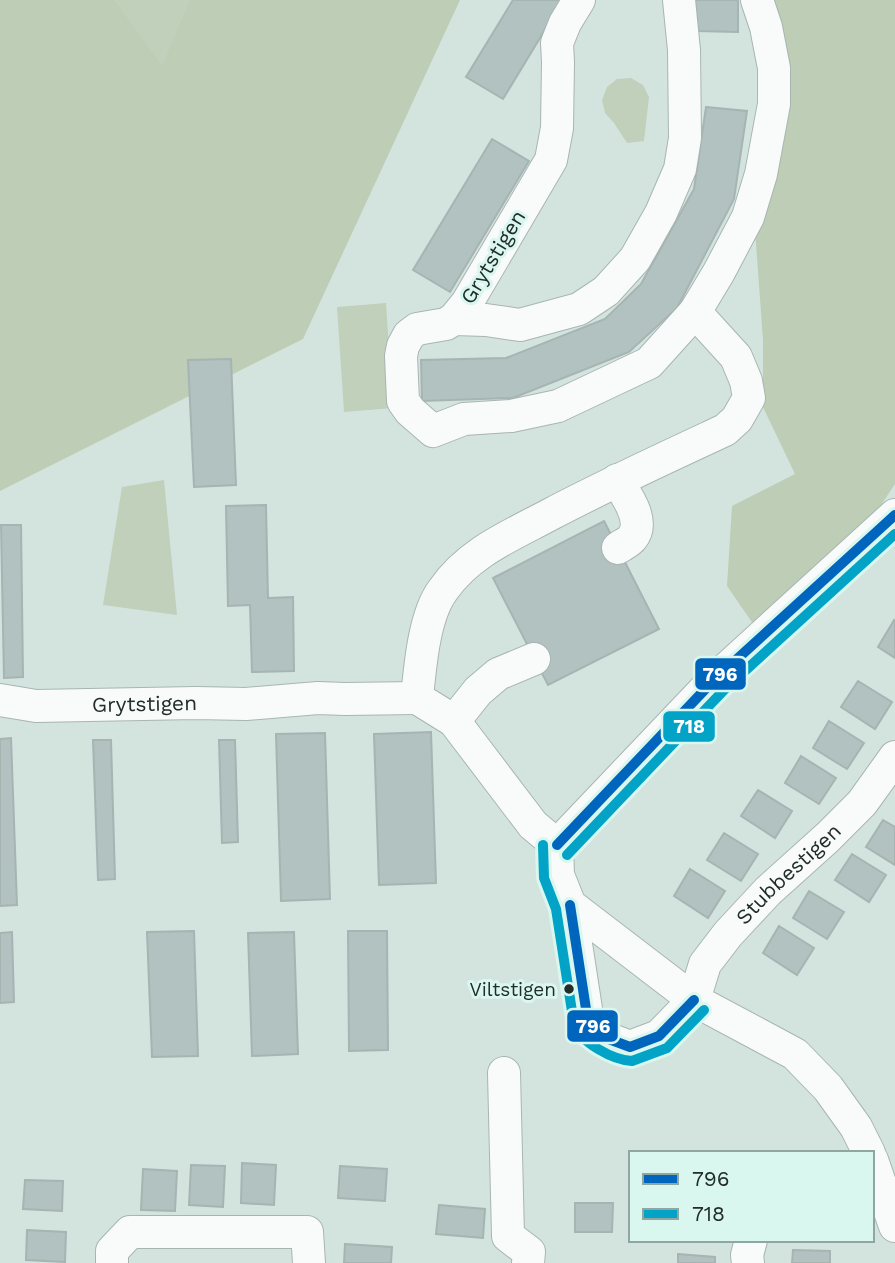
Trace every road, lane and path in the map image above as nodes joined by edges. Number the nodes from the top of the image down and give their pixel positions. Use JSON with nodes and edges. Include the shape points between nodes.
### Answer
{"nodes":[{"id":1,"x":579,"y":0,"type":"edge"},
{"id":2,"x":679,"y":0,"type":"edge"},
{"id":3,"x":757,"y":0,"type":"edge"},
{"id":4,"x":695,"y":312,"type":"junction"},
{"id":5,"x":454,"y":319,"type":"junction"},
{"id":6,"x":617,"y":480,"type":"junction"},
{"id":7,"x":895,"y":515,"type":"edge"},
{"id":8,"x":618,"y":548,"type":"dead end"},
{"id":9,"x":534,"y":659,"type":"dead end"},
{"id":10,"x":417,"y":698,"type":"junction"},
{"id":11,"x":0,"y":700,"type":"edge"},
{"id":12,"x":454,"y":721,"type":"junction"},
{"id":13,"x":895,"y":757,"type":"edge"},
{"id":14,"x":557,"y":845,"type":"junction"},
{"id":15,"x":570,"y":905,"type":"junction"},
{"id":16,"x":694,"y":1000,"type":"junction"},
{"id":17,"x":504,"y":1073,"type":"dead end"},
{"id":18,"x":868,"y":1151,"type":"edge"},
{"id":19,"x":874,"y":1166,"type":"edge"},
{"id":20,"x":895,"y":1226,"type":"edge"},
{"id":21,"x":750,"y":1242,"type":"edge"},
{"id":22,"x":528,"y":1257,"type":"edge"},
{"id":23,"x":112,"y":1263,"type":"edge"},
{"id":24,"x":309,"y":1263,"type":"edge"},
{"id":25,"x":748,"y":1263,"type":"edge"}],
"edges":[{"from":1,"to":5,"type":"street","name":"Grytstigen","via":[[557,43],[557,128],[551,160]]},
{"from":2,"to":5,"type":"street","via":[[685,138],[680,169],[635,259],[606,291],[579,309],[520,325]]},
{"from":3,"to":4,"type":"street","name":"Grytstigen","via":[[774,68],[774,104],[761,174],[748,217]]},
{"from":4,"to":5,"type":"street","name":"Grytstigen","via":[[649,363],[558,406],[512,416],[464,419],[433,431],[403,401],[401,356],[416,329]]},
{"from":4,"to":6,"type":"street","via":[[736,356],[749,398],[725,430]]},
{"from":6,"to":8,"type":"street","via":[[637,524],[632,538]]},
{"from":6,"to":10,"type":"street","via":[[482,550],[454,575],[441,592],[428,624]]},
{"from":7,"to":14,"type":"street","via":[[714,680]]},
{"from":9,"to":12,"type":"street","via":[[498,674]]},
{"from":10,"to":11,"type":"street","name":"Grytstigen","via":[[36,706]]},
{"from":10,"to":12,"type":"street"},
{"from":12,"to":14,"type":"street","via":[[533,825]]},
{"from":13,"to":16,"type":"street","name":"Stubbestigen","via":[[862,803],[728,934],[705,964]]},
{"from":14,"to":15,"type":"street","via":[[558,875]]},
{"from":15,"to":16,"type":"street"},
{"from":15,"to":16,"type":"street","via":[[588,1022],[606,1038],[630,1047],[659,1036]]},
{"from":16,"to":18,"type":"street","via":[[795,1054],[828,1088]]},
{"from":17,"to":22,"type":"street","via":[[508,1236]]},
{"from":19,"to":20,"type":"street"},
{"from":21,"to":25,"type":"street"},
{"from":23,"to":24,"type":"street","via":[[112,1251],[130,1232],[307,1231]]}]}
